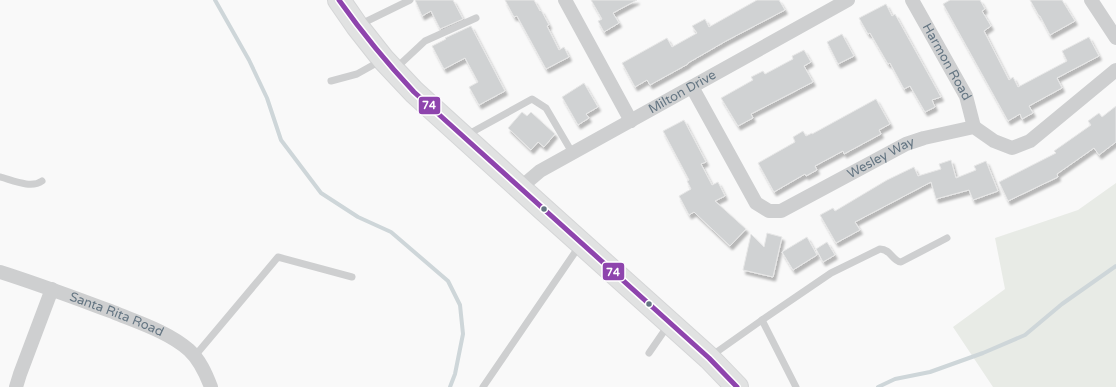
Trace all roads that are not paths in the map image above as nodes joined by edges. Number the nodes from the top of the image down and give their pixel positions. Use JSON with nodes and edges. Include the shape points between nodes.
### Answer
{"nodes":[{"id":1,"x":339,"y":0,"type":"edge"},
{"id":2,"x":410,"y":0,"type":"edge"},
{"id":3,"x":565,"y":0,"type":"edge"},
{"id":4,"x":848,"y":0,"type":"edge"},
{"id":5,"x":912,"y":0,"type":"edge"},
{"id":6,"x":1091,"y":0,"type":"edge"},
{"id":7,"x":476,"y":18,"type":"dead end"},
{"id":8,"x":357,"y":26,"type":"junction"},
{"id":9,"x":1116,"y":38,"type":"edge"},
{"id":10,"x":388,"y":65,"type":"junction"},
{"id":11,"x":1116,"y":70,"type":"edge"},
{"id":12,"x":332,"y":81,"type":"dead end"},
{"id":13,"x":692,"y":88,"type":"junction"},
{"id":14,"x":631,"y":121,"type":"junction"},
{"id":15,"x":974,"y":127,"type":"junction"},
{"id":16,"x":463,"y":137,"type":"junction"},
{"id":17,"x":573,"y":154,"type":"junction"},
{"id":18,"x":0,"y":177,"type":"edge"},
{"id":19,"x":42,"y":181,"type":"dead end"},
{"id":20,"x":520,"y":188,"type":"junction"},
{"id":21,"x":947,"y":238,"type":"dead end"},
{"id":22,"x":582,"y":243,"type":"junction"},
{"id":23,"x":0,"y":272,"type":"edge"},
{"id":24,"x":352,"y":277,"type":"dead end"},
{"id":25,"x":52,"y":289,"type":"junction"},
{"id":26,"x":762,"y":320,"type":"junction"},
{"id":27,"x":670,"y":322,"type":"junction"},
{"id":28,"x":649,"y":353,"type":"dead end"},
{"id":29,"x":194,"y":357,"type":"junction"},
{"id":30,"x":709,"y":358,"type":"junction"},
{"id":31,"x":16,"y":387,"type":"edge"},
{"id":32,"x":211,"y":387,"type":"edge"},
{"id":33,"x":483,"y":387,"type":"edge"},
{"id":34,"x":737,"y":387,"type":"edge"},
{"id":35,"x":796,"y":387,"type":"edge"}],
"edges":[{"from":1,"to":8,"type":"main road"},
{"from":2,"to":8,"type":"lane"},
{"from":3,"to":14,"type":"street"},
{"from":4,"to":13,"type":"street","name":"Milton Drive"},
{"from":5,"to":15,"type":"street","name":"Harmon Road","via":[[966,96]]},
{"from":6,"to":9,"type":"street"},
{"from":7,"to":10,"type":"lane","via":[[425,41]]},
{"from":8,"to":10,"type":"main road"},
{"from":10,"to":12,"type":"lane"},
{"from":10,"to":16,"type":"main road"},
{"from":11,"to":15,"type":"street","via":[[1030,141],[1012,148],[994,141]]},
{"from":13,"to":14,"type":"street","name":"Milton Drive"},
{"from":13,"to":15,"type":"street","name":"Wesley Way","via":[[756,203],[769,211],[781,211],[906,144]]},
{"from":14,"to":17,"type":"street","name":"Milton Drive"},
{"from":16,"to":17,"type":"lane","via":[[532,99],[546,108]]},
{"from":16,"to":20,"type":"main road"},
{"from":17,"to":20,"type":"street","name":"Milton Drive","via":[[540,171]]},
{"from":18,"to":19,"type":"lane","via":[[31,184]]},
{"from":20,"to":22,"type":"main road"},
{"from":21,"to":26,"type":"lane","via":[[902,262],[897,261],[887,250],[880,249],[831,274]]},
{"from":22,"to":27,"type":"main road"},
{"from":22,"to":33,"type":"lane"},
{"from":23,"to":25,"type":"street","name":"Santa Rita Road"},
{"from":24,"to":29,"type":"lane","via":[[278,258]]},
{"from":25,"to":29,"type":"street","name":"Santa Rita Road","via":[[144,324],[173,339]]},
{"from":25,"to":31,"type":"street"},
{"from":26,"to":30,"type":"lane"},
{"from":26,"to":35,"type":"lane"},
{"from":27,"to":28,"type":"lane"},
{"from":27,"to":30,"type":"main road"},
{"from":29,"to":32,"type":"street","name":"Santa Rita Road","via":[[205,372]]},
{"from":30,"to":34,"type":"main road"}]}
